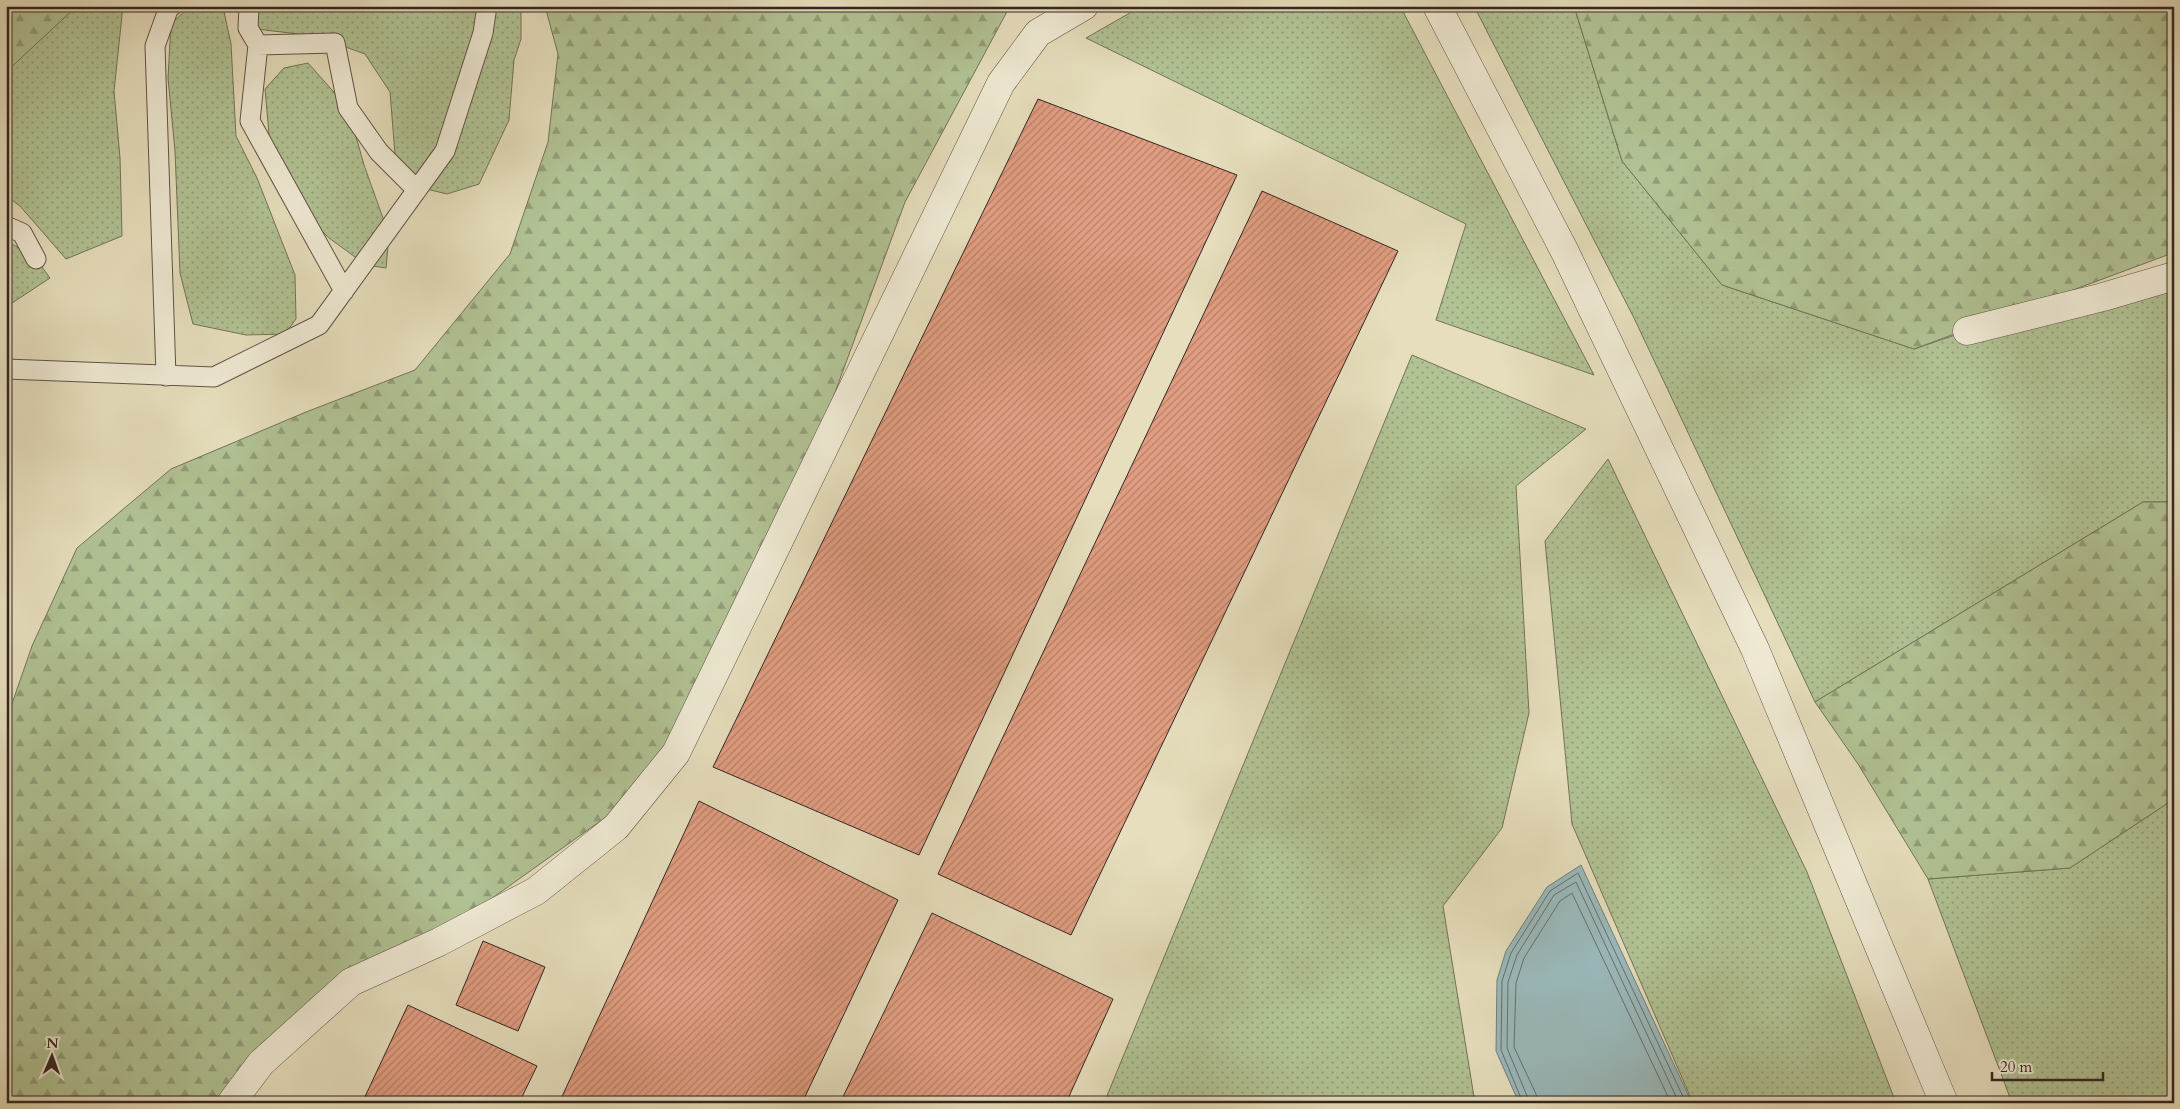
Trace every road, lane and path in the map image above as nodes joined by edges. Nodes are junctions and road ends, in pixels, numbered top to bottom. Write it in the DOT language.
graph roads {
  1 [pos="172,6"];
  2 [pos="249,6"];
  3 [pos="487,6"];
  4 [pos="1084,6"];
  5 [pos="1436,6"];
  6 [pos="258,45"];
  7 [pos="417,190"];
  8 [pos="6,226"];
  9 [pos="36,260"];
  10 [pos="2174,276"];
  11 [pos="344,291"];
  12 [pos="1967,331"];
  13 [pos="6,368"];
  14 [pos="166,376"];
  15 [pos="231,1103"];
  16 [pos="1944,1103"];
  1 -- 14 [label="lane"];
  2 -- 6 [label="lane"];
  3 -- 7 [label="lane"];
  4 -- 15 [label="street"];
  5 -- 16 [label="street"];
  6 -- 7 [label="lane"];
  6 -- 11 [label="lane"];
  7 -- 11 [label="lane"];
  8 -- 9 [label="lane"];
  10 -- 12 [label="street"];
  11 -- 14 [label="lane"];
  13 -- 14 [label="lane"];
}
